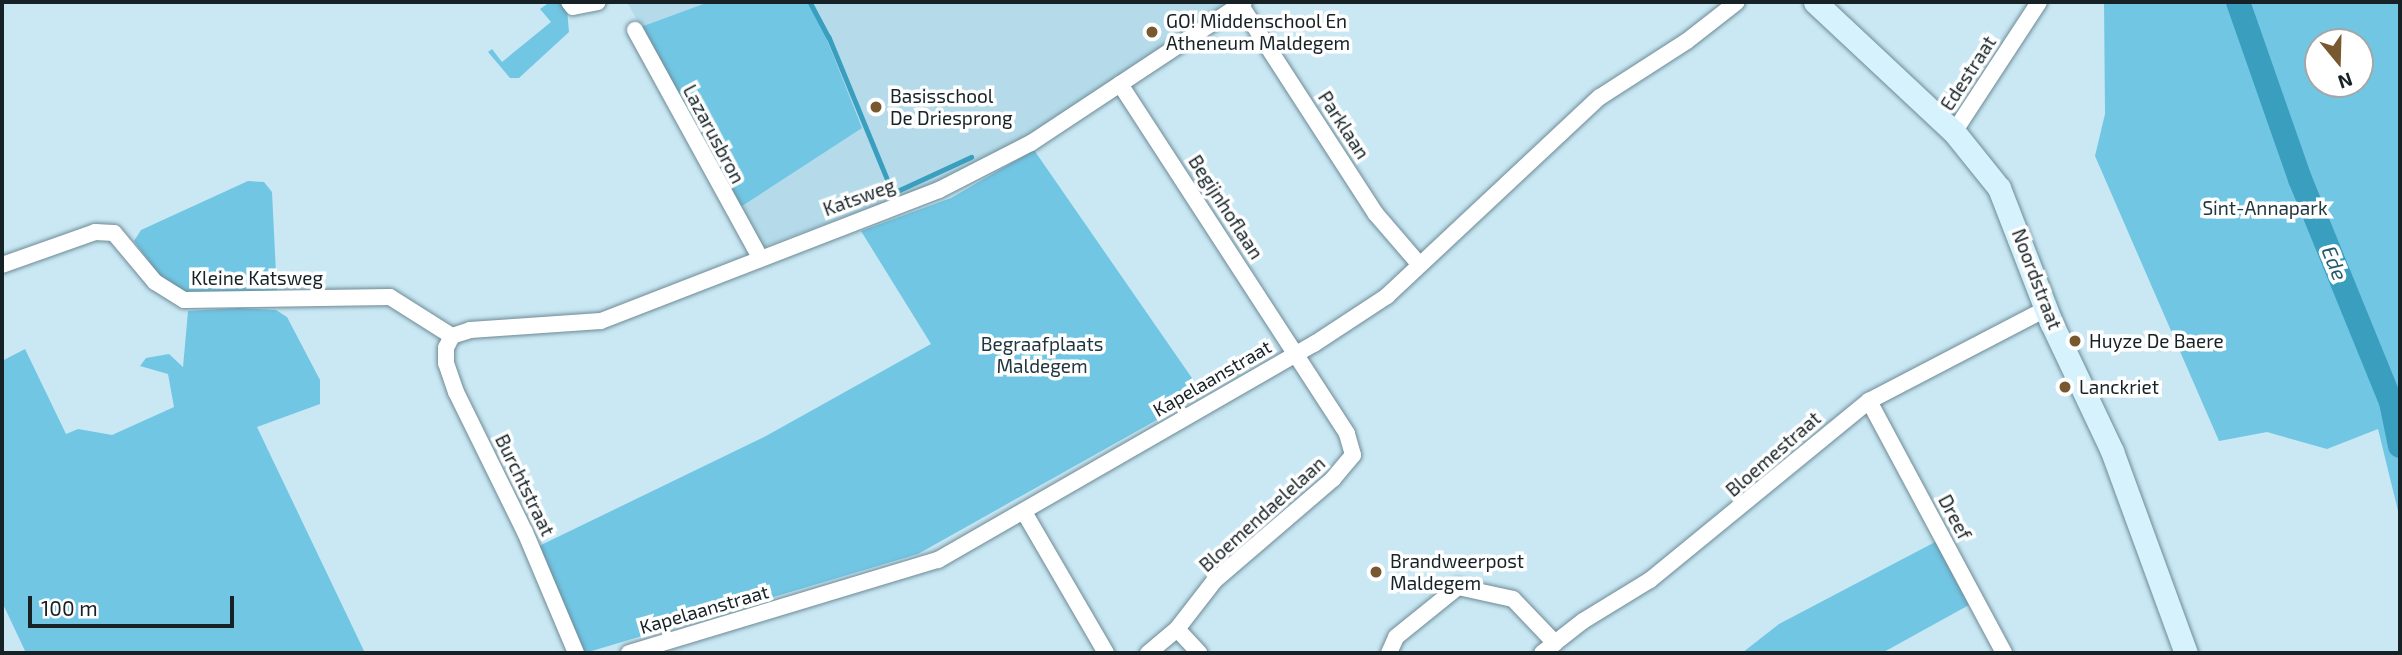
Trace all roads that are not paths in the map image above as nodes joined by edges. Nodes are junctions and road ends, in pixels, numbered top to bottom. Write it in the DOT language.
graph roads {
  1 [pos="569,2"];
  2 [pos="598,2"];
  3 [pos="1737,2"];
  4 [pos="1815,2"];
  5 [pos="2039,2"];
  6 [pos="1242,3"];
  7 [pos="635,30"];
  8 [pos="1120,84"];
  9 [pos="1954,132"];
  10 [pos="759,256"];
  11 [pos="1419,264"];
  12 [pos="2,265"];
  13 [pos="2046,309"];
  14 [pos="452,336"];
  15 [pos="1296,354"];
  16 [pos="1869,401"];
  17 [pos="1024,512"];
  18 [pos="1177,629"];
  19 [pos="1555,643"];
  20 [pos="576,653"];
  21 [pos="629,653"];
  22 [pos="1106,653"];
  23 [pos="1148,653"];
  24 [pos="1199,653"];
  25 [pos="1389,653"];
  26 [pos="1542,653"];
  27 [pos="2004,653"];
  28 [pos="2186,653"];
  1 -- 2 [label="street"];
  3 -- 11 [label="street, Kapelaanstraat"];
  4 -- 9 [label="street, Noordstraat"];
  5 -- 9 [label="street, Edestraat"];
  6 -- 8 [label="street, Katsweg"];
  6 -- 11 [label="street, Parklaan"];
  7 -- 10 [label="street, Lazarusbron"];
  8 -- 10 [label="street, Katsweg"];
  8 -- 15 [label="street, Begijnhoflaan"];
  9 -- 13 [label="street, Noordstraat"];
  10 -- 14 [label="street, Katsweg"];
  11 -- 15 [label="street, Kapelaanstraat"];
  12 -- 14 [label="street, Kleine Katsweg"];
  13 -- 16 [label="street, Bloemestraat"];
  13 -- 28 [label="street, Noordstraat"];
  14 -- 20 [label="street, Burchtstraat"];
  15 -- 17 [label="street, Kapelaanstraat"];
  15 -- 18 [label="street, Bloemendaelelaan"];
  16 -- 19 [label="street, Bloemestraat"];
  16 -- 27 [label="street, Dreef"];
  17 -- 21 [label="street, Kapelaanstraat"];
  17 -- 22 [label="street"];
  18 -- 23 [label="street, Bloemendaelelaan"];
  18 -- 24 [label="street"];
  19 -- 25 [label="street"];
  19 -- 26 [label="street, Bloemestraat"];
}
